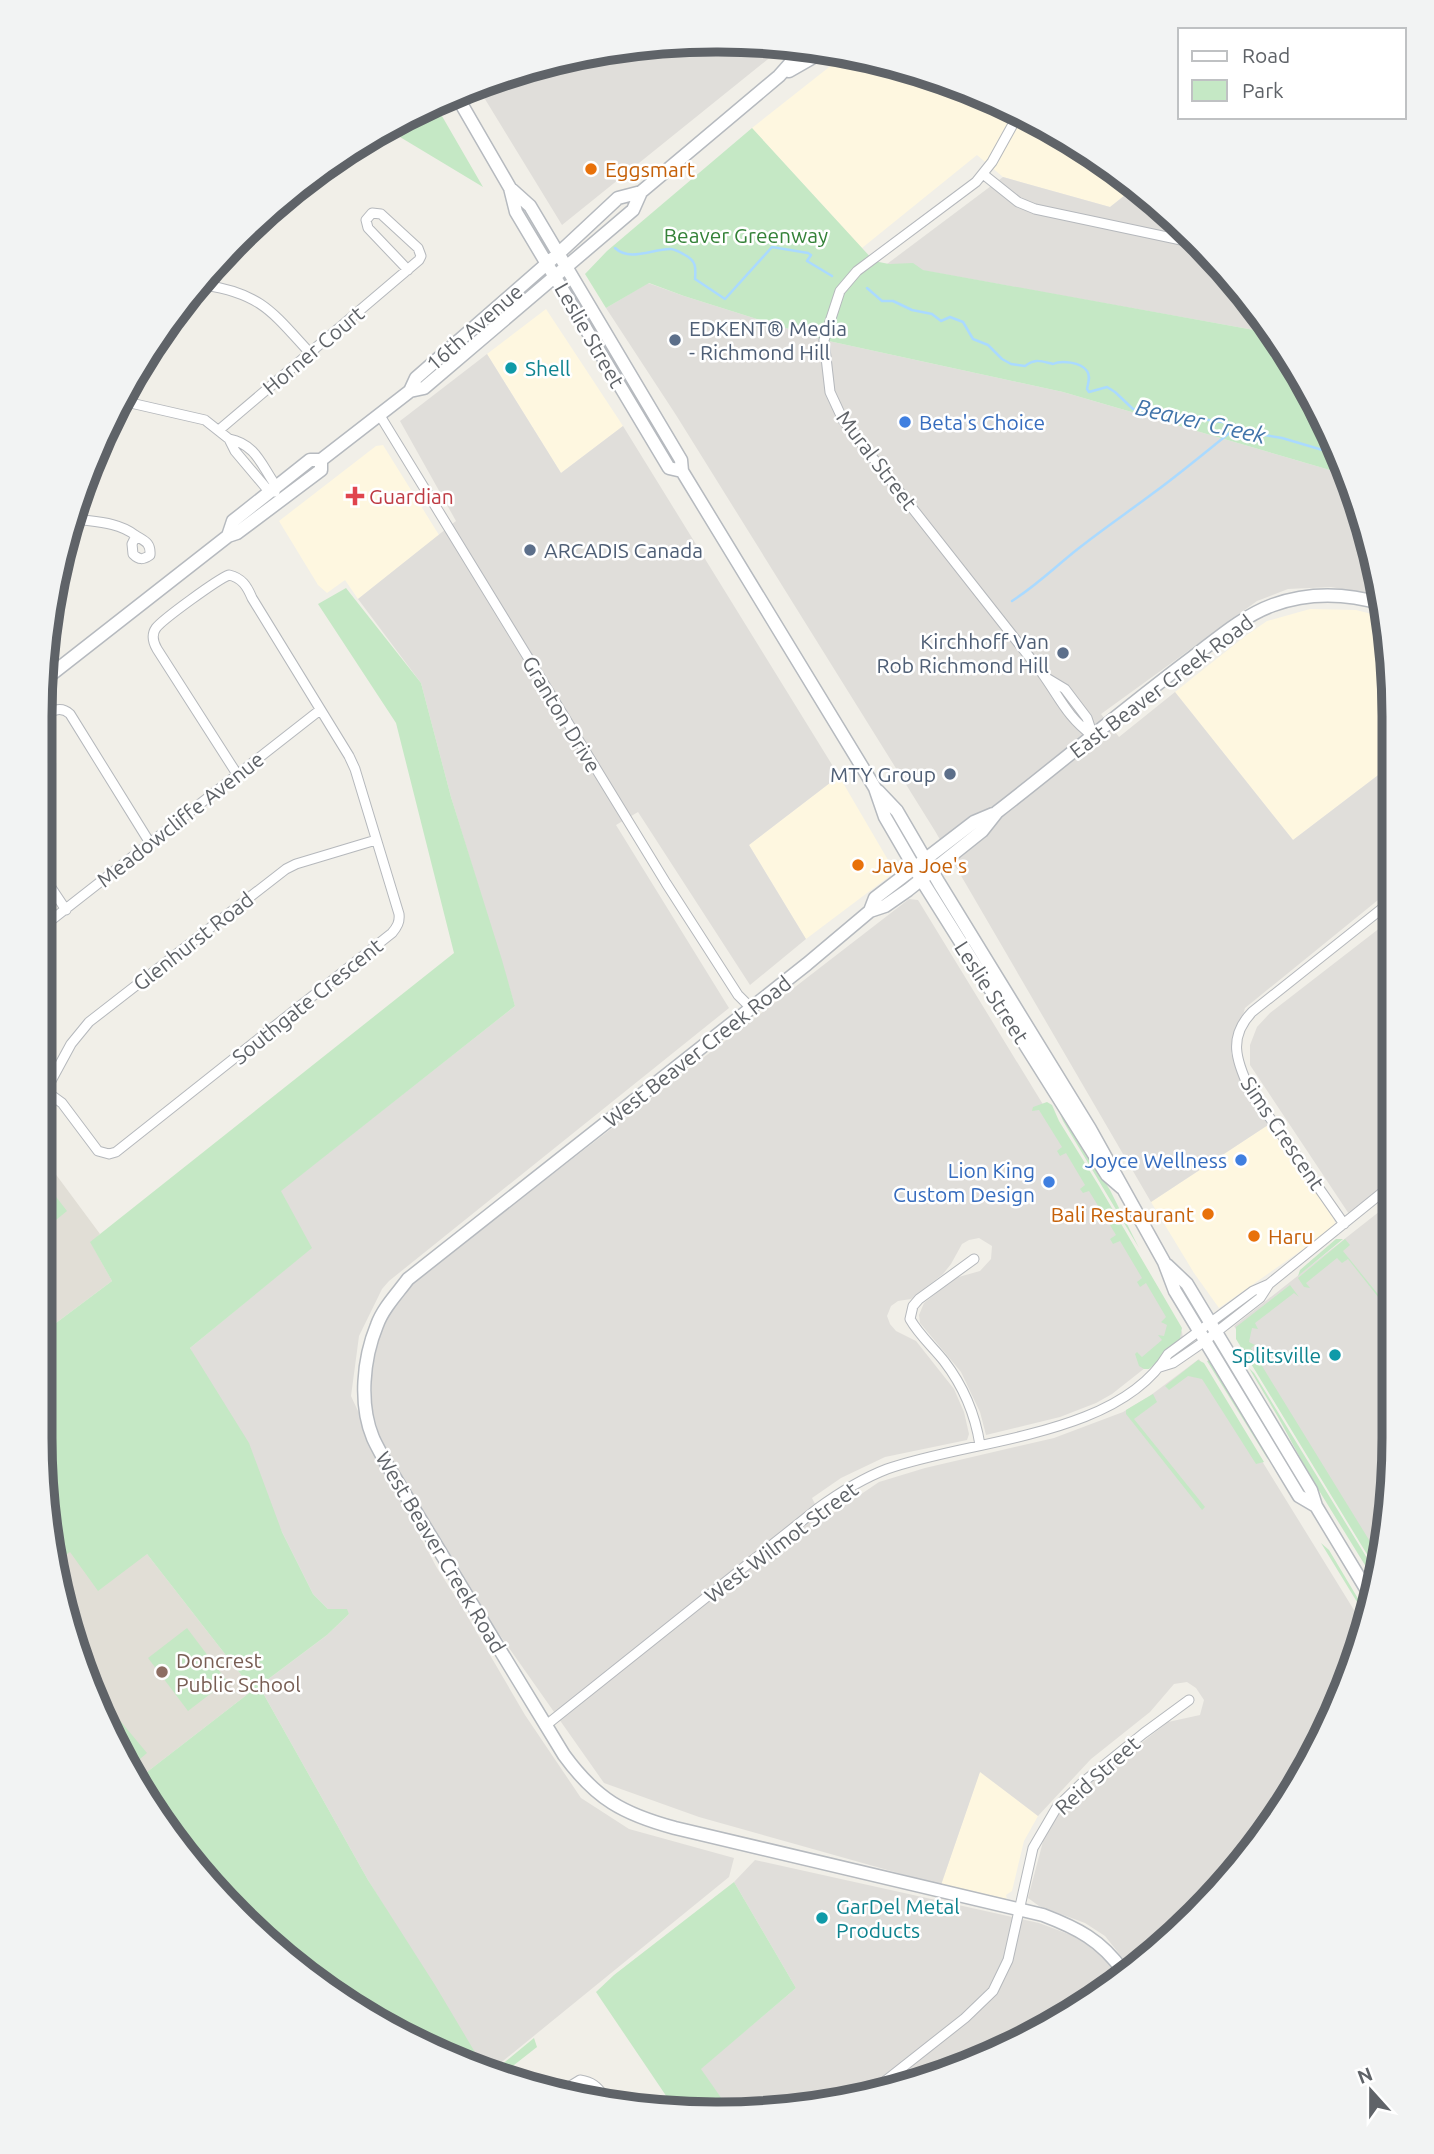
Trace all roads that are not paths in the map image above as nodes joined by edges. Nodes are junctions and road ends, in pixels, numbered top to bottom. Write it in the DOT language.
graph roads {
  1 [pos="796,57"];
  2 [pos="810,59"];
  3 [pos="779,76"];
  4 [pos="461,104"];
  5 [pos="1013,122"];
  6 [pos="984,174"];
  7 [pos="510,188"];
  8 [pos="641,192"];
  9 [pos="1179,240"];
  10 [pos="558,254"];
  11 [pos="548,263"];
  12 [pos="567,268"];
  13 [pos="408,270"];
  14 [pos="556,278"];
  15 [pos="211,286"];
  16 [pos="310,353"];
  17 [pos="410,391"];
  18 [pos="132,403"];
  19 [pos="379,414"];
  20 [pos="219,430"];
  21 [pos="321,460"];
  22 [pos="682,471"];
  23 [pos="273,489"];
  24 [pos="281,501"];
  25 [pos="83,520"];
  26 [pos="136,536"];
  27 [pos="228,536"];
  28 [pos="1371,601"];
  29 [pos="54,672"];
  30 [pos="320,710"];
  31 [pos="52,711"];
  32 [pos="1093,736"];
  33 [pos="237,774"];
  34 [pos="875,788"];
  35 [pos="376,840"];
  36 [pos="150,843"];
  37 [pos="929,865"];
  38 [pos="918,874"];
  39 [pos="52,889"];
  40 [pos="1382,909"];
  41 [pos="66,910"];
  42 [pos="52,920"];
  43 [pos="751,1008"];
  44 [pos="52,1074"];
  45 [pos="52,1096"];
  46 [pos="1122,1188"];
  47 [pos="1382,1193"];
  48 [pos="1344,1224"];
  49 [pos="974,1259"];
  50 [pos="1164,1262"];
  51 [pos="1213,1328"];
  52 [pos="1203,1337"];
  53 [pos="980,1445"];
  54 [pos="1316,1506"];
  55 [pos="1364,1586"];
  56 [pos="1189,1700"];
  57 [pos="545,1726"];
  58 [pos="1020,1910"];
  59 [pos="1120,1966"];
  60 [pos="887,2079"];
  61 [pos="571,2085"];
  62 [pos="600,2091"];
  1 -- 3 [label="main road, 16th Avenue"];
  2 -- 3 [label="main road, 16th Avenue"];
  3 -- 8 [label="main road, 16th Avenue"];
  4 -- 7 [label="main road, Leslie Street"];
  5 -- 6 [label="street, Mural Street"];
  6 -- 9 [label="street"];
  6 -- 32 [label="street, Mural Street"];
  7 -- 10 [label="main road, Leslie Street"];
  7 -- 11 [label="main road, Leslie Street"];
  8 -- 10 [label="main road, 16th Avenue"];
  8 -- 12 [label="main road, 16th Avenue"];
  10 -- 11 [label="main road, 16th Avenue"];
  10 -- 12 [label="main road, Leslie Street"];
  11 -- 14 [label="main road, Leslie Street"];
  11 -- 17 [label="main road, 16th Avenue"];
  12 -- 14 [label="main road, 16th Avenue"];
  12 -- 22 [label="main road, Leslie Street"];
  13 -- 13 [label="street"];
  13 -- 16 [label="street, Horner Court"];
  14 -- 17 [label="main road, 16th Avenue"];
  14 -- 22 [label="main road, Leslie Street"];
  15 -- 16 [label="street"];
  16 -- 20 [label="street, Horner Court"];
  17 -- 19 [label="main road, 16th Avenue"];
  18 -- 20 [label="street"];
  19 -- 21 [label="main road, 16th Avenue"];
  19 -- 43 [label="street, Granton Drive"];
  20 -- 23 [label="street"];
  21 -- 23 [label="main road, 16th Avenue"];
  21 -- 24 [label="main road, 16th Avenue"];
  22 -- 34 [label="main road, Leslie Street"];
  23 -- 24 [label="street"];
  23 -- 27 [label="main road, 16th Avenue"];
  24 -- 27 [label="main road, 16th Avenue"];
  25 -- 26 [label="street"];
  27 -- 29 [label="main road, 16th Avenue"];
  28 -- 32 [label="main road, East Beaver Creek Road"];
  30 -- 33 [label="street, Meadowcliffe Avenue"];
  30 -- 33 [label="street, Southgate Crescent"];
  30 -- 35 [label="street, Southgate Crescent"];
  31 -- 36 [label="street"];
  32 -- 37 [label="main road, East Beaver Creek Road"];
  33 -- 36 [label="street, Meadowcliffe Avenue"];
  34 -- 37 [label="main road, Leslie Street"];
  34 -- 38 [label="main road, Leslie Street"];
  35 -- 44 [label="street, Glenhurst Road"];
  35 -- 45 [label="street, Southgate Crescent"];
  36 -- 41 [label="street, Meadowcliffe Avenue"];
  37 -- 38 [label="main road, East Beaver Creek Road"];
  37 -- 46 [label="main road, Leslie Street"];
  38 -- 43 [label="main road, West Beaver Creek Road"];
  38 -- 46 [label="main road, Leslie Street"];
  39 -- 41 [label="street"];
  40 -- 48 [label="street, Sims Crescent"];
  41 -- 42 [label="street, Meadowcliffe Avenue"];
  43 -- 57 [label="main road, West Beaver Creek Road"];
  46 -- 50 [label="main road, Leslie Street"];
  47 -- 48 [label="street, West Wilmot Street"];
  48 -- 51 [label="street, West Wilmot Street"];
  49 -- 53 [label="street"];
  50 -- 51 [label="main road, Leslie Street"];
  50 -- 52 [label="main road, Leslie Street"];
  51 -- 52 [label="street, West Wilmot Street"];
  51 -- 54 [label="main road, Leslie Street"];
  52 -- 53 [label="street, West Wilmot Street"];
  52 -- 54 [label="main road, Leslie Street"];
  53 -- 57 [label="street, West Wilmot Street"];
  54 -- 55 [label="main road, Leslie Street"];
  56 -- 58 [label="street, Reid Street"];
  57 -- 58 [label="main road, West Beaver Creek Road"];
  58 -- 59 [label="main road, West Beaver Creek Road"];
  58 -- 60 [label="street, Reid Street"];
  61 -- 62 [label="street"];
}
